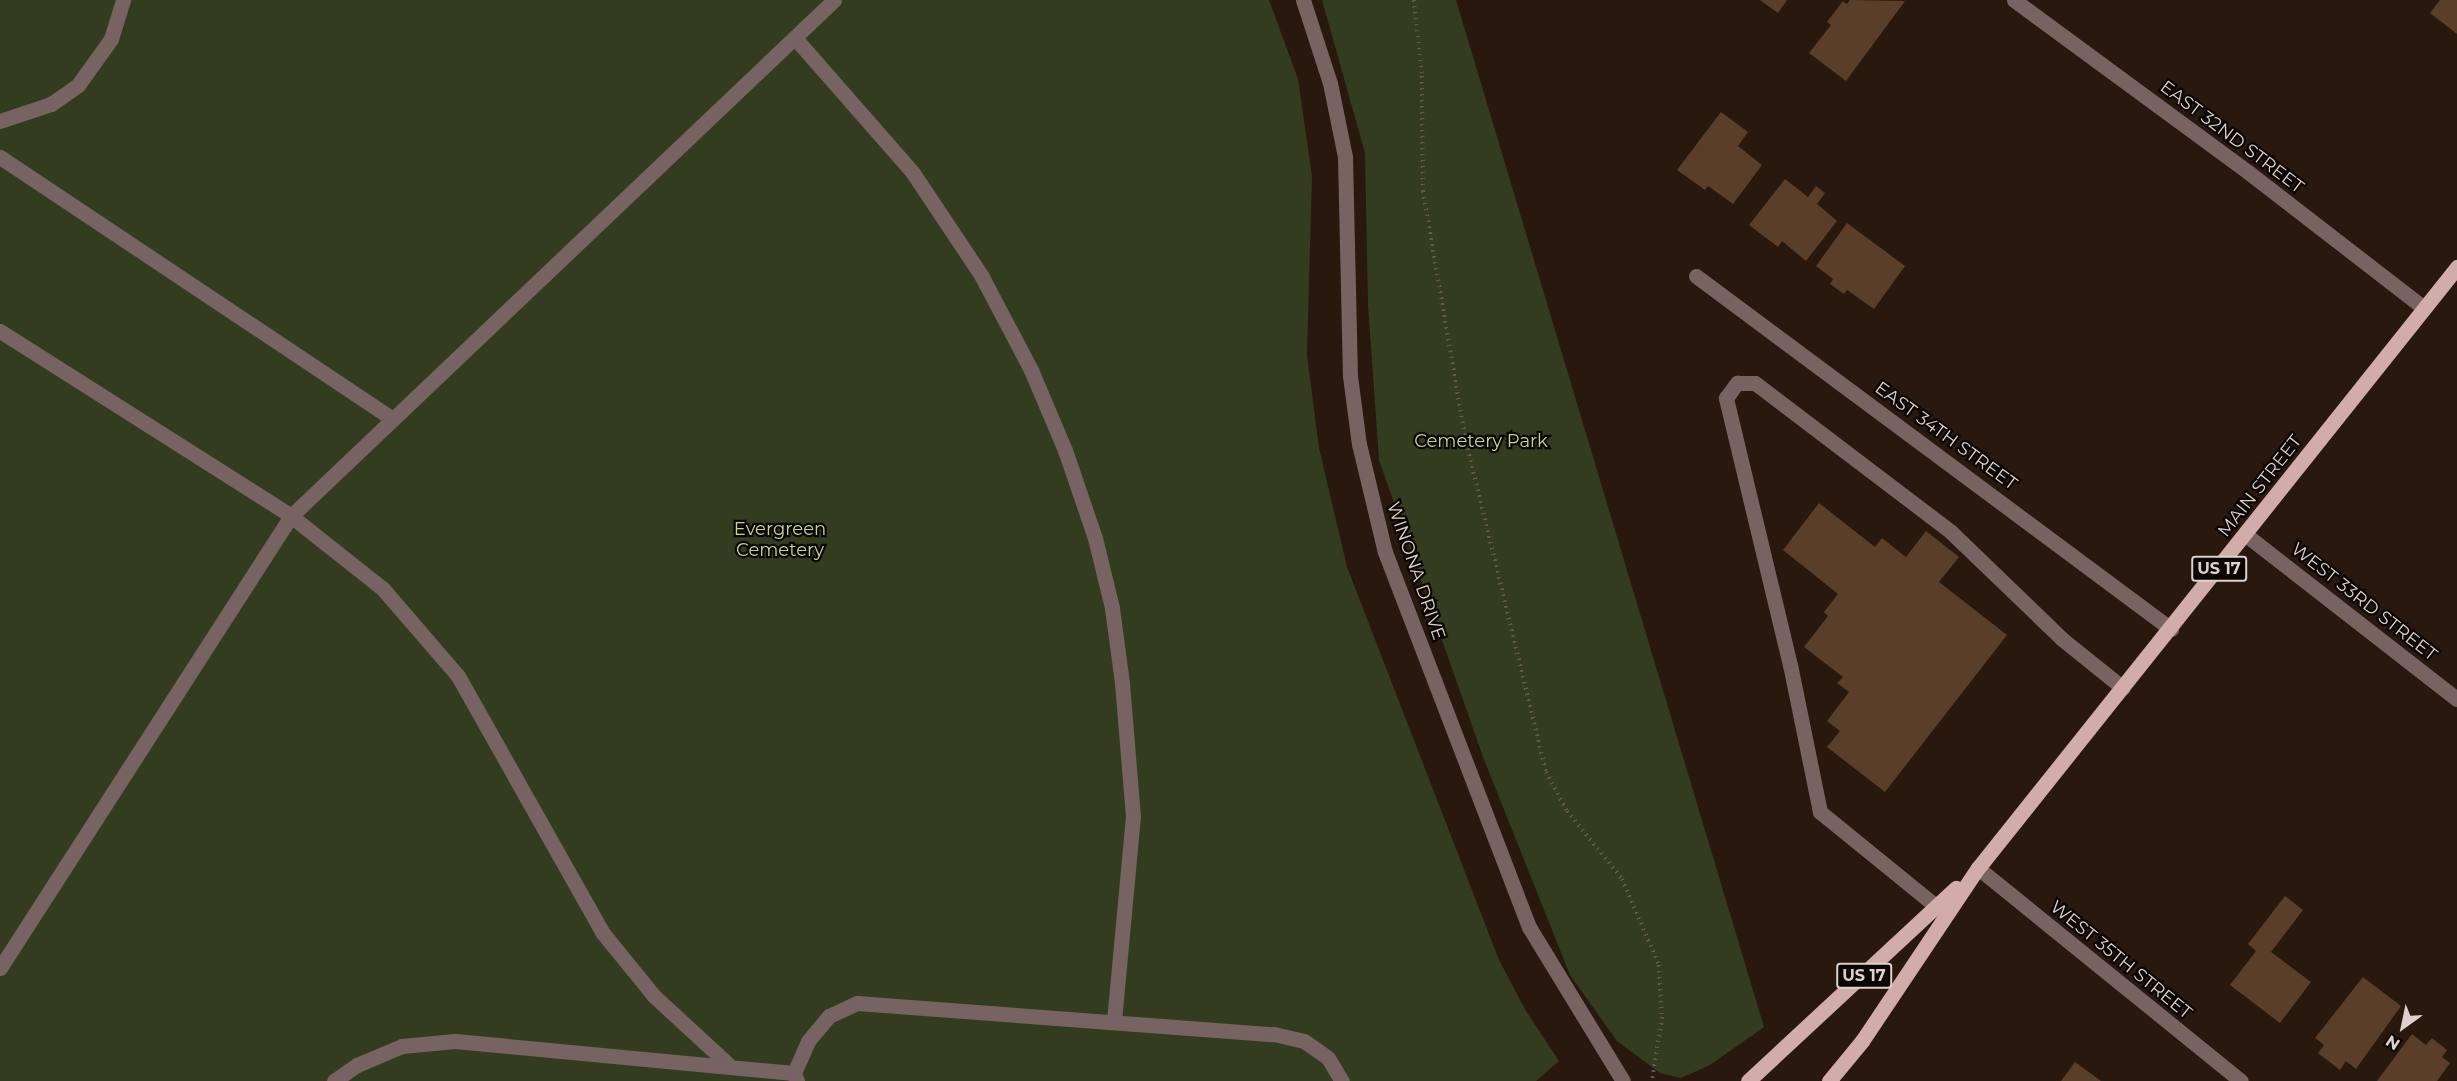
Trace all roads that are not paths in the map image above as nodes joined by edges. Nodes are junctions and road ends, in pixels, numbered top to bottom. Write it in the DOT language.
graph roads {
  1 [pos="123,0"];
  2 [pos="834,0"];
  3 [pos="1304,0"];
  4 [pos="2014,0"];
  5 [pos="795,38"];
  6 [pos="0,121"];
  7 [pos="0,157"];
  8 [pos="2457,267"];
  9 [pos="1696,276"];
  10 [pos="2424,308"];
  11 [pos="0,331"];
  12 [pos="393,419"];
  13 [pos="291,516"];
  14 [pos="2246,535"];
  15 [pos="2171,629"];
  16 [pos="2123,688"];
  17 [pos="2457,699"];
  18 [pos="1978,868"];
  19 [pos="1937,907"];
  20 [pos="0,968"];
  21 [pos="1114,1019"];
  22 [pos="728,1064"];
  23 [pos="796,1077"];
  24 [pos="334,1081"];
  25 [pos="1342,1081"];
  26 [pos="1623,1081"];
  27 [pos="1748,1081"];
  28 [pos="1829,1081"];
  29 [pos="2241,1081"];
  1 -- 6 [label="street"];
  2 -- 5 [label="street"];
  3 -- 26 [label="street, WINONA DRIVE"];
  4 -- 10 [label="street, EAST 32ND STREET"];
  5 -- 12 [label="street"];
  5 -- 21 [label="street"];
  7 -- 12 [label="street"];
  8 -- 10 [label="main road, MAIN STREET / US 17"];
  9 -- 15 [label="street, EAST 34TH STREET"];
  10 -- 14 [label="main road, MAIN STREET / US 17"];
  11 -- 13 [label="street"];
  12 -- 13 [label="street"];
  13 -- 20 [label="street"];
  13 -- 22 [label="street"];
  14 -- 15 [label="main road, MAIN STREET / US 17"];
  14 -- 17 [label="street, WEST 33RD STREET"];
  15 -- 16 [label="main road, MAIN STREET / US 17"];
  16 -- 18 [label="main road, MAIN STREET / US 17"];
  16 -- 19 [label="street"];
  18 -- 19 [label="main road, MAIN STREET / US 17"];
  18 -- 28 [label="main road, MAIN STREET / US 17"];
  18 -- 29 [label="street, WEST 35TH STREET"];
  19 -- 27 [label="main road, MAIN STREET / US 17"];
  21 -- 23 [label="street"];
  21 -- 25 [label="street"];
  22 -- 23 [label="street"];
  22 -- 24 [label="street"];
}
